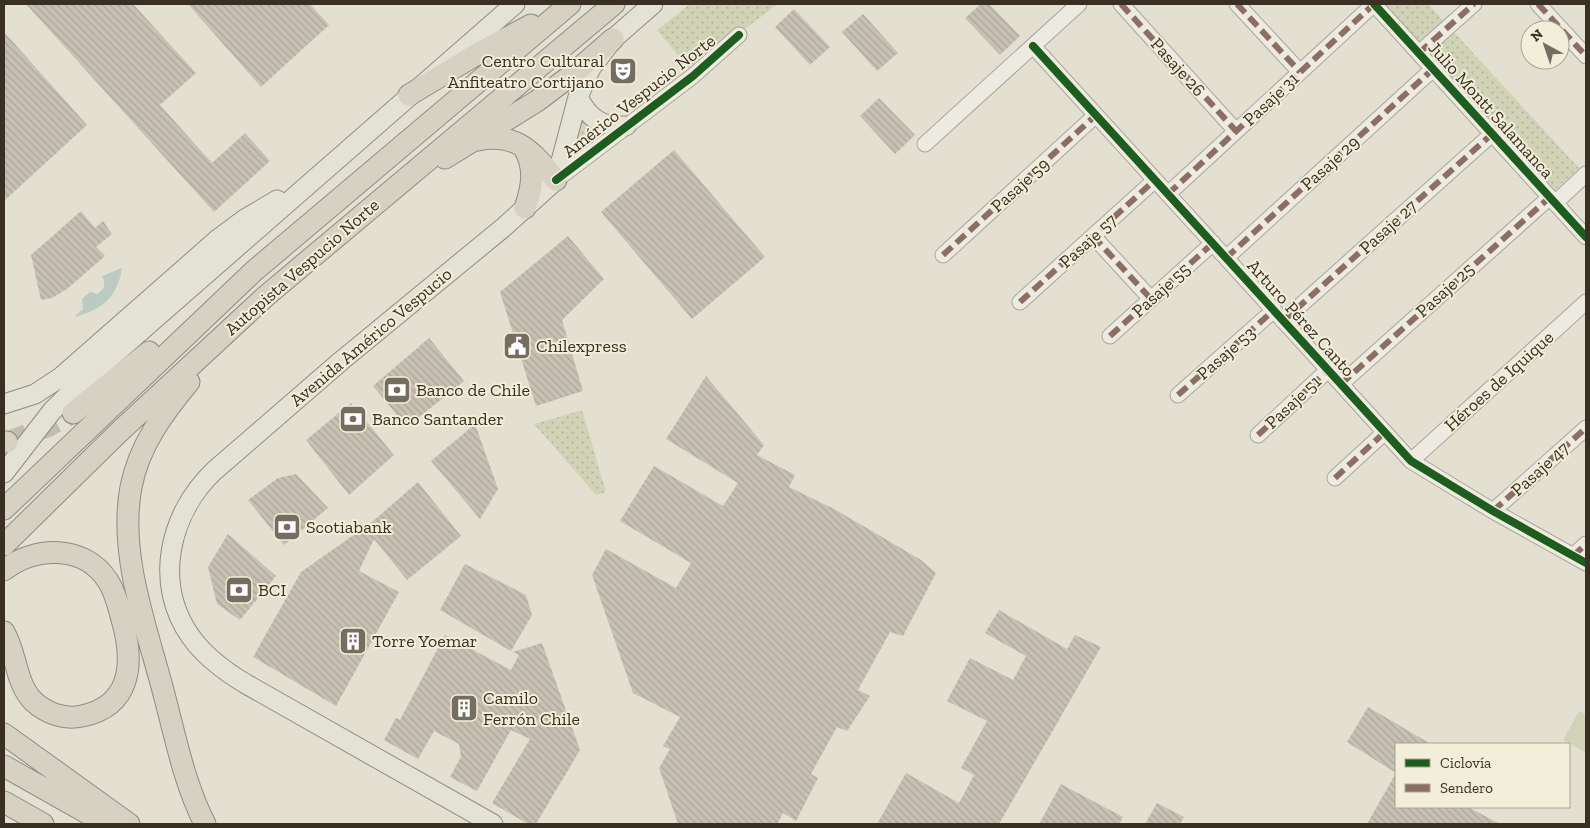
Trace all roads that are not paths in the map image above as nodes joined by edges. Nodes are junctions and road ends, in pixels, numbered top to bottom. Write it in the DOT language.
graph roads {
  1 [pos="515,4"];
  2 [pos="570,4"];
  3 [pos="614,4"];
  4 [pos="653,4"];
  5 [pos="1079,4"];
  6 [pos="1121,4"];
  7 [pos="1237,4"];
  8 [pos="1374,4"];
  9 [pos="1474,4"];
  10 [pos="1538,4"];
  11 [pos="739,35"];
  12 [pos="613,39"];
  13 [pos="1033,46"];
  14 [pos="1420,53"];
  15 [pos="1586,56"];
  16 [pos="1433,69"];
  17 [pos="1300,72"];
  18 [pos="410,95"];
  19 [pos="578,97"];
  20 [pos="1096,115"];
  21 [pos="626,126"];
  22 [pos="1236,131"];
  23 [pos="1492,134"];
  24 [pos="473,142"];
  25 [pos="925,144"];
  26 [pos="523,146"];
  27 [pos="1586,174"];
  28 [pos="314,178"];
  29 [pos="556,180"];
  30 [pos="1155,180"];
  31 [pos="1168,194"];
  32 [pos="1552,200"];
  33 [pos="378,202"];
  34 [pos="525,208"];
  35 [pos="1093,236"];
  36 [pos="1586,237"];
  37 [pos="1213,243"];
  38 [pos="943,256"];
  39 [pos="1226,258"];
  40 [pos="254,271"];
  41 [pos="266,296"];
  42 [pos="1151,299"];
  43 [pos="1020,302"];
  44 [pos="1586,302"];
  45 [pos="1278,316"];
  46 [pos="1110,336"];
  47 [pos="1328,370"];
  48 [pos="1341,384"];
  49 [pos="1178,395"];
  50 [pos="11,402"];
  51 [pos="73,413"];
  52 [pos="1586,428"];
  53 [pos="1385,432"];
  54 [pos="1258,435"];
  55 [pos="1411,461"];
  56 [pos="4,473"];
  57 [pos="1335,478"];
  58 [pos="4,509"];
  59 [pos="1493,511"];
  60 [pos="1586,544"];
  61 [pos="4,545"];
  62 [pos="1580,560"];
  63 [pos="4,570"];
  64 [pos="4,632"];
  65 [pos="4,734"];
  66 [pos="4,766"];
  67 [pos="4,802"];
  68 [pos="43,824"];
  69 [pos="108,824"];
  70 [pos="129,824"];
  71 [pos="205,824"];
  72 [pos="494,824"];
  1 -- 18 [label="main road"];
  2 -- 18 [label="highway"];
  2 -- 40 [label="highway, Autopista Vespucio Norte"];
  3 -- 33 [label="highway, Autopista Vespucio Norte"];
  4 -- 12 [label="main road"];
  5 -- 13 [label="street"];
  6 -- 22 [label="street, Pasaje 26"];
  7 -- 17 [label="street"];
  8 -- 14 [label="street, Julio Montt Salamanca"];
  8 -- 17 [label="street, Pasaje 31"];
  9 -- 14 [label="street"];
  10 -- 15 [label="street"];
  11 -- 21 [label="street, Américo Vespucio Norte"];
  12 -- 19 [label="main road"];
  12 -- 24 [label="highway"];
  13 -- 20 [label="street, Arturo Pérez Canto"];
  13 -- 25 [label="street"];
  14 -- 16 [label="street, Julio Montt Salamanca"];
  16 -- 23 [label="street, Julio Montt Salamanca"];
  16 -- 39 [label="street, Pasaje 29"];
  17 -- 22 [label="street, Pasaje 31"];
  18 -- 28 [label="main road"];
  19 -- 21 [label="main road"];
  19 -- 29 [label="main road"];
  20 -- 30 [label="street, Arturo Pérez Canto"];
  20 -- 38 [label="street, Pasaje 59"];
  21 -- 29 [label="street, Américo Vespucio Norte"];
  22 -- 31 [label="street, Pasaje 31"];
  23 -- 32 [label="street, Julio Montt Salamanca"];
  23 -- 45 [label="street, Pasaje 27"];
  24 -- 26 [label="highway"];
  24 -- 33 [label="highway"];
  26 -- 29 [label="highway"];
  26 -- 34 [label="highway"];
  27 -- 32 [label="street"];
  28 -- 50 [label="main road"];
  28 -- 56 [label="main road"];
  29 -- 34 [label="main road, Avenida Américo Vespucio"];
  30 -- 31 [label="street, Arturo Pérez Canto"];
  30 -- 35 [label="street, Pasaje 57"];
  31 -- 37 [label="street, Arturo Pérez Canto"];
  32 -- 36 [label="street, Julio Montt Salamanca"];
  32 -- 48 [label="street, Pasaje 25"];
  33 -- 41 [label="highway, Autopista Vespucio Norte"];
  34 -- 72 [label="main road, Avenida Américo Vespucio"];
  35 -- 42 [label="street"];
  35 -- 43 [label="street, Pasaje 57"];
  37 -- 39 [label="street, Arturo Pérez Canto"];
  37 -- 42 [label="street, Pasaje 55"];
  39 -- 45 [label="street, Arturo Pérez Canto"];
  40 -- 51 [label="highway"];
  40 -- 58 [label="highway, Autopista Vespucio Norte"];
  41 -- 61 [label="highway, Autopista Vespucio Norte"];
  41 -- 71 [label="highway"];
  42 -- 46 [label="street, Pasaje 55"];
  44 -- 55 [label="street, Héroes de Iquique"];
  45 -- 47 [label="street, Arturo Pérez Canto"];
  45 -- 49 [label="street, Pasaje 53"];
  47 -- 48 [label="street, Arturo Pérez Canto"];
  47 -- 54 [label="street, Pasaje 51"];
  48 -- 53 [label="street, Arturo Pérez Canto"];
  52 -- 59 [label="street, Pasaje 47"];
  53 -- 55 [label="street, Arturo Pérez Canto"];
  53 -- 57 [label="street"];
  55 -- 59 [label="street, Arturo Pérez Canto"];
  59 -- 62 [label="street, Arturo Pérez Canto"];
  60 -- 62 [label="street"];
  63 -- 64 [label="highway"];
  65 -- 70 [label="highway"];
  66 -- 69 [label="highway"];
  67 -- 68 [label="highway"];
}
